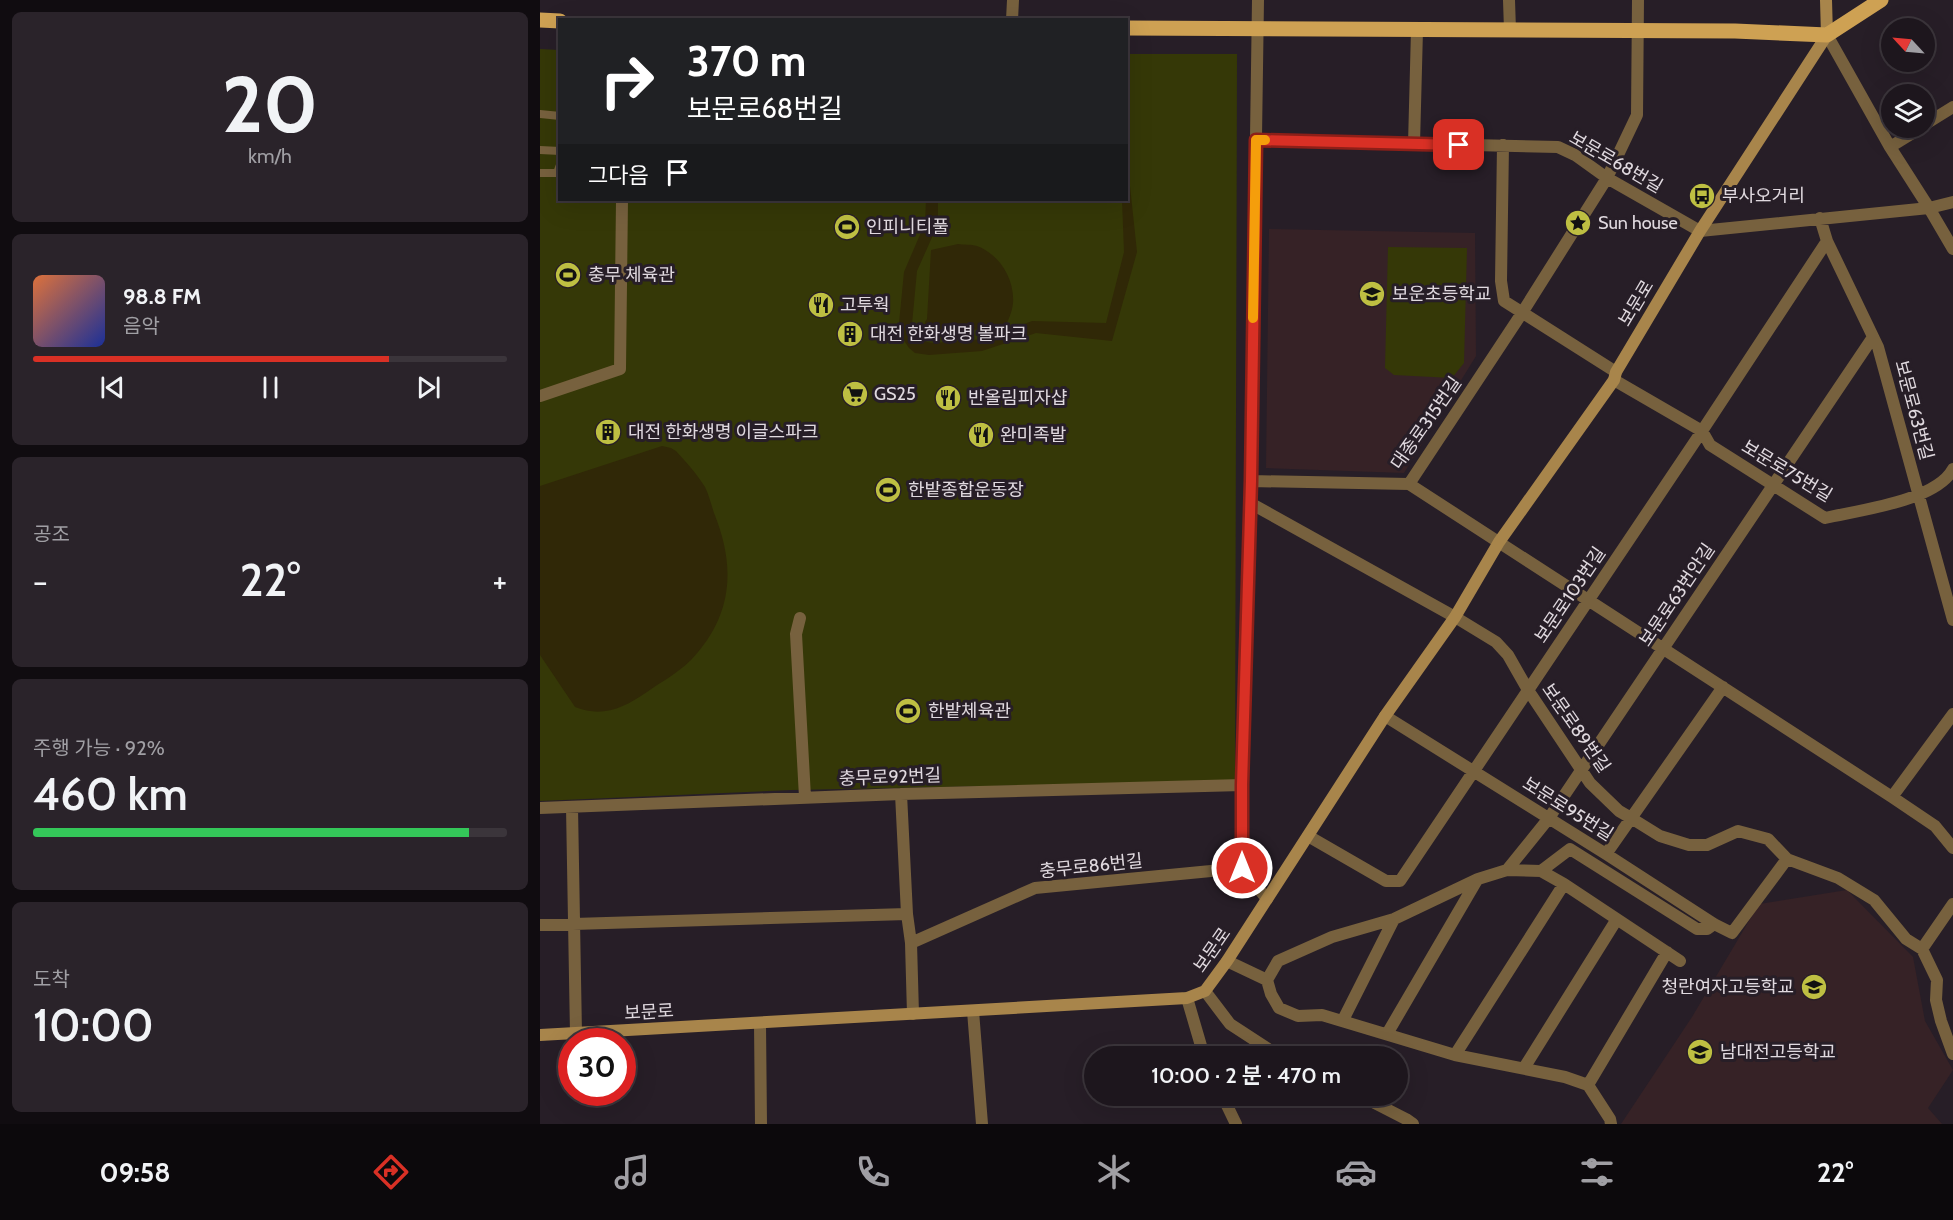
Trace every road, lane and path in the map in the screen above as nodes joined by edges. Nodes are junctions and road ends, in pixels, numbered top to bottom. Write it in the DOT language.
graph roads {
  1 [pos="1013,0"];
  2 [pos="1258,0"];
  3 [pos="1509,0"];
  4 [pos="1638,0"];
  5 [pos="1826,0"];
  6 [pos="1881,0"];
  7 [pos="1012,18"];
  8 [pos="540,20"];
  9 [pos="558,21"];
  10 [pos="1128,28"];
  11 [pos="1258,28"];
  12 [pos="1417,30"];
  13 [pos="1510,30"];
  14 [pos="1638,31"];
  15 [pos="1827,35"];
  16 [pos="1953,107"];
  17 [pos="540,114"];
  18 [pos="558,116"];
  19 [pos="1935,118"];
  20 [pos="1904,138"];
  21 [pos="1256,140"];
  22 [pos="1414,144"];
  23 [pos="1503,145"];
  24 [pos="1890,147"];
  25 [pos="540,150"];
  26 [pos="558,151"];
  27 [pos="558,170"];
  28 [pos="540,173"];
  29 [pos="1607,178"];
  30 [pos="621,201"];
  31 [pos="1953,202"];
  32 [pos="1929,208"];
  33 [pos="1820,218"];
  34 [pos="1700,231"];
  35 [pos="1827,242"];
  36 [pos="1953,249"];
  37 [pos="1522,313"];
  38 [pos="1872,337"];
  39 [pos="1615,376"];
  40 [pos="540,396"];
  41 [pos="1702,431"];
  42 [pos="1953,469"];
  43 [pos="1251,481"];
  44 [pos="1409,484"];
  45 [pos="1772,485"];
  46 [pos="1919,496"];
  47 [pos="1250,503"];
  48 [pos="1499,542"];
  49 [pos="1587,600"];
  50 [pos="1455,617"];
  51 [pos="800,618"];
  52 [pos="1953,620"];
  53 [pos="1663,648"];
  54 [pos="1723,687"];
  55 [pos="1528,690"];
  56 [pos="1953,714"];
  57 [pos="1385,716"];
  58 [pos="1582,770"];
  59 [pos="1474,771"];
  60 [pos="1242,785"];
  61 [pos="901,794"];
  62 [pos="805,797"];
  63 [pos="1892,797"];
  64 [pos="572,807"];
  65 [pos="540,808"];
  66 [pos="1549,818"];
  67 [pos="1631,818"];
  68 [pos="1308,836"];
  69 [pos="1953,848"];
  70 [pos="1606,854"];
  71 [pos="1787,859"];
  72 [pos="1242,868"];
  73 [pos="1507,870"];
  74 [pos="1541,871"];
  75 [pos="1478,879"];
  76 [pos="1564,884"];
  77 [pos="1267,899"];
  78 [pos="1953,904"];
  79 [pos="907,914"];
  80 [pos="1394,919"];
  81 [pos="1617,919"];
  82 [pos="574,924"];
  83 [pos="1714,924"];
  84 [pos="540,925"];
  85 [pos="911,943"];
  86 [pos="1922,949"];
  87 [pos="1667,952"];
  88 [pos="1680,960"];
  89 [pos="1227,961"];
  90 [pos="1267,980"];
  91 [pos="1205,991"];
  92 [pos="1187,998"];
  93 [pos="974,1011"];
  94 [pos="913,1014"];
  95 [pos="1343,1020"];
  96 [pos="760,1023"];
  97 [pos="576,1028"];
  98 [pos="636,1030"];
  99 [pos="558,1034"];
  100 [pos="1387,1034"];
  101 [pos="540,1035"];
  102 [pos="1201,1046"];
  103 [pos="1264,1046"];
  104 [pos="1455,1054"];
  105 [pos="1953,1054"];
  106 [pos="1524,1068"];
  107 [pos="1588,1085"];
  108 [pos="1227,1106"];
  109 [pos="1381,1106"];
  110 [pos="762,1124"];
  111 [pos="982,1124"];
  112 [pos="1236,1124"];
  113 [pos="1413,1124"];
  114 [pos="1611,1124"];
  1 -- 7 [label="street"];
  2 -- 11 [label="street"];
  3 -- 13 [label="street"];
  4 -- 14 [label="street, 대종로315번길"];
  5 -- 15 [label="main road"];
  6 -- 15 [label="main road"];
  8 -- 9 [label="main road"];
  10 -- 11 [label="main road"];
  11 -- 12 [label="main road"];
  11 -- 21 [label="street"];
  12 -- 13 [label="main road"];
  12 -- 22 [label="street"];
  13 -- 14 [label="main road"];
  14 -- 15 [label="main road"];
  14 -- 29 [label="street, 대종로315번길"];
  15 -- 24 [label="street"];
  15 -- 34 [label="main road, 보문로"];
  16 -- 19 [label="street"];
  17 -- 18 [label="lane"];
  20 -- 24 [label="street"];
  21 -- 22 [label="street, 보문로68번길"];
  21 -- 43 [label="street"];
  22 -- 23 [label="street, 보문로68번길"];
  23 -- 29 [label="street, 보문로68번길"];
  23 -- 37 [label="street"];
  24 -- 32 [label="street"];
  25 -- 26 [label="lane"];
  27 -- 28 [label="lane"];
  29 -- 34 [label="street, 보문로68번길"];
  29 -- 37 [label="street, 대종로315번길"];
  30 -- 40 [label="street"];
  31 -- 32 [label="street"];
  32 -- 33 [label="street"];
  32 -- 36 [label="street"];
  33 -- 34 [label="street"];
  33 -- 35 [label="street, 보문로63번길"];
  34 -- 39 [label="main road, 보문로"];
  35 -- 38 [label="street, 보문로63번길"];
  35 -- 41 [label="street, 보문로103번길"];
  37 -- 39 [label="street, 보문로75번길"];
  37 -- 44 [label="street, 대종로315번길"];
  38 -- 45 [label="street, 보문로63번안길"];
  38 -- 46 [label="street, 보문로63번길"];
  39 -- 41 [label="street, 보문로75번길"];
  39 -- 48 [label="main road, 보문로"];
  41 -- 45 [label="street, 보문로75번길"];
  41 -- 49 [label="street, 보문로103번길"];
  42 -- 46 [label="street, 보문로75번길"];
  43 -- 44 [label="street, 대종로315번길"];
  43 -- 47 [label="street"];
  44 -- 48 [label="street"];
  45 -- 46 [label="street, 보문로75번길"];
  45 -- 53 [label="street, 보문로63번안길"];
  46 -- 52 [label="street, 보문로63번길"];
  47 -- 50 [label="street"];
  47 -- 60 [label="street"];
  48 -- 49 [label="street"];
  48 -- 50 [label="main road, 보문로"];
  49 -- 53 [label="street"];
  49 -- 55 [label="street, 보문로103번길"];
  50 -- 55 [label="street, 보문로89번길"];
  50 -- 57 [label="main road, 보문로"];
  51 -- 62 [label="street"];
  53 -- 54 [label="street"];
  53 -- 58 [label="street, 보문로63번안길"];
  54 -- 63 [label="street"];
  54 -- 67 [label="street"];
  55 -- 58 [label="street, 보문로89번길"];
  55 -- 59 [label="street, 보문로103번길"];
  56 -- 63 [label="street"];
  57 -- 59 [label="street, 보문로95번길"];
  57 -- 68 [label="main road, 보문로"];
  58 -- 66 [label="street, 보문로63번안길"];
  58 -- 67 [label="street, 보문로89번길"];
  59 -- 66 [label="street, 보문로95번길"];
  59 -- 68 [label="street, 보문로103번길"];
  60 -- 61 [label="street, 충무로92번길"];
  60 -- 72 [label="street"];
  61 -- 62 [label="street, 충무로92번길"];
  61 -- 79 [label="street"];
  62 -- 64 [label="street, 충무로92번길"];
  63 -- 69 [label="street"];
  64 -- 65 [label="street, 충무로92번길"];
  64 -- 82 [label="street"];
  66 -- 70 [label="street, 보문로95번길"];
  66 -- 73 [label="street, 보문로63번안길"];
  67 -- 70 [label="street"];
  67 -- 71 [label="street, 보문로89번길"];
  68 -- 77 [label="main road, 보문로"];
  70 -- 83 [label="street, 보문로95번길"];
  71 -- 83 [label="street, 보문로95번길"];
  71 -- 86 [label="street, 보문로89번길"];
  72 -- 77 [label="street"];
  72 -- 85 [label="street, 충무로86번길"];
  73 -- 74 [label="street"];
  73 -- 75 [label="street"];
  74 -- 76 [label="street"];
  74 -- 83 [label="street"];
  75 -- 80 [label="street"];
  75 -- 100 [label="street"];
  76 -- 81 [label="street"];
  76 -- 104 [label="street"];
  77 -- 89 [label="main road, 보문로"];
  78 -- 86 [label="street"];
  79 -- 82 [label="street"];
  79 -- 85 [label="street"];
  80 -- 90 [label="street"];
  80 -- 95 [label="street"];
  81 -- 87 [label="street"];
  81 -- 106 [label="street"];
  82 -- 84 [label="street"];
  82 -- 97 [label="street"];
  85 -- 94 [label="street"];
  86 -- 105 [label="street, 보문로89번길"];
  87 -- 88 [label="street"];
  87 -- 107 [label="street"];
  89 -- 90 [label="street"];
  89 -- 91 [label="main road, 보문로"];
  90 -- 95 [label="street"];
  91 -- 92 [label="main road, 보문로"];
  91 -- 103 [label="street"];
  92 -- 93 [label="main road, 보문로"];
  92 -- 102 [label="street"];
  93 -- 94 [label="main road, 보문로"];
  93 -- 111 [label="street"];
  94 -- 96 [label="main road, 보문로"];
  95 -- 100 [label="street"];
  96 -- 98 [label="main road, 보문로"];
  96 -- 110 [label="street"];
  99 -- 101 [label="main road, 보문로"];
  100 -- 104 [label="street"];
  104 -- 106 [label="street"];
  106 -- 107 [label="street"];
  107 -- 114 [label="street"];
  108 -- 112 [label="street"];
  109 -- 113 [label="street"];
}
